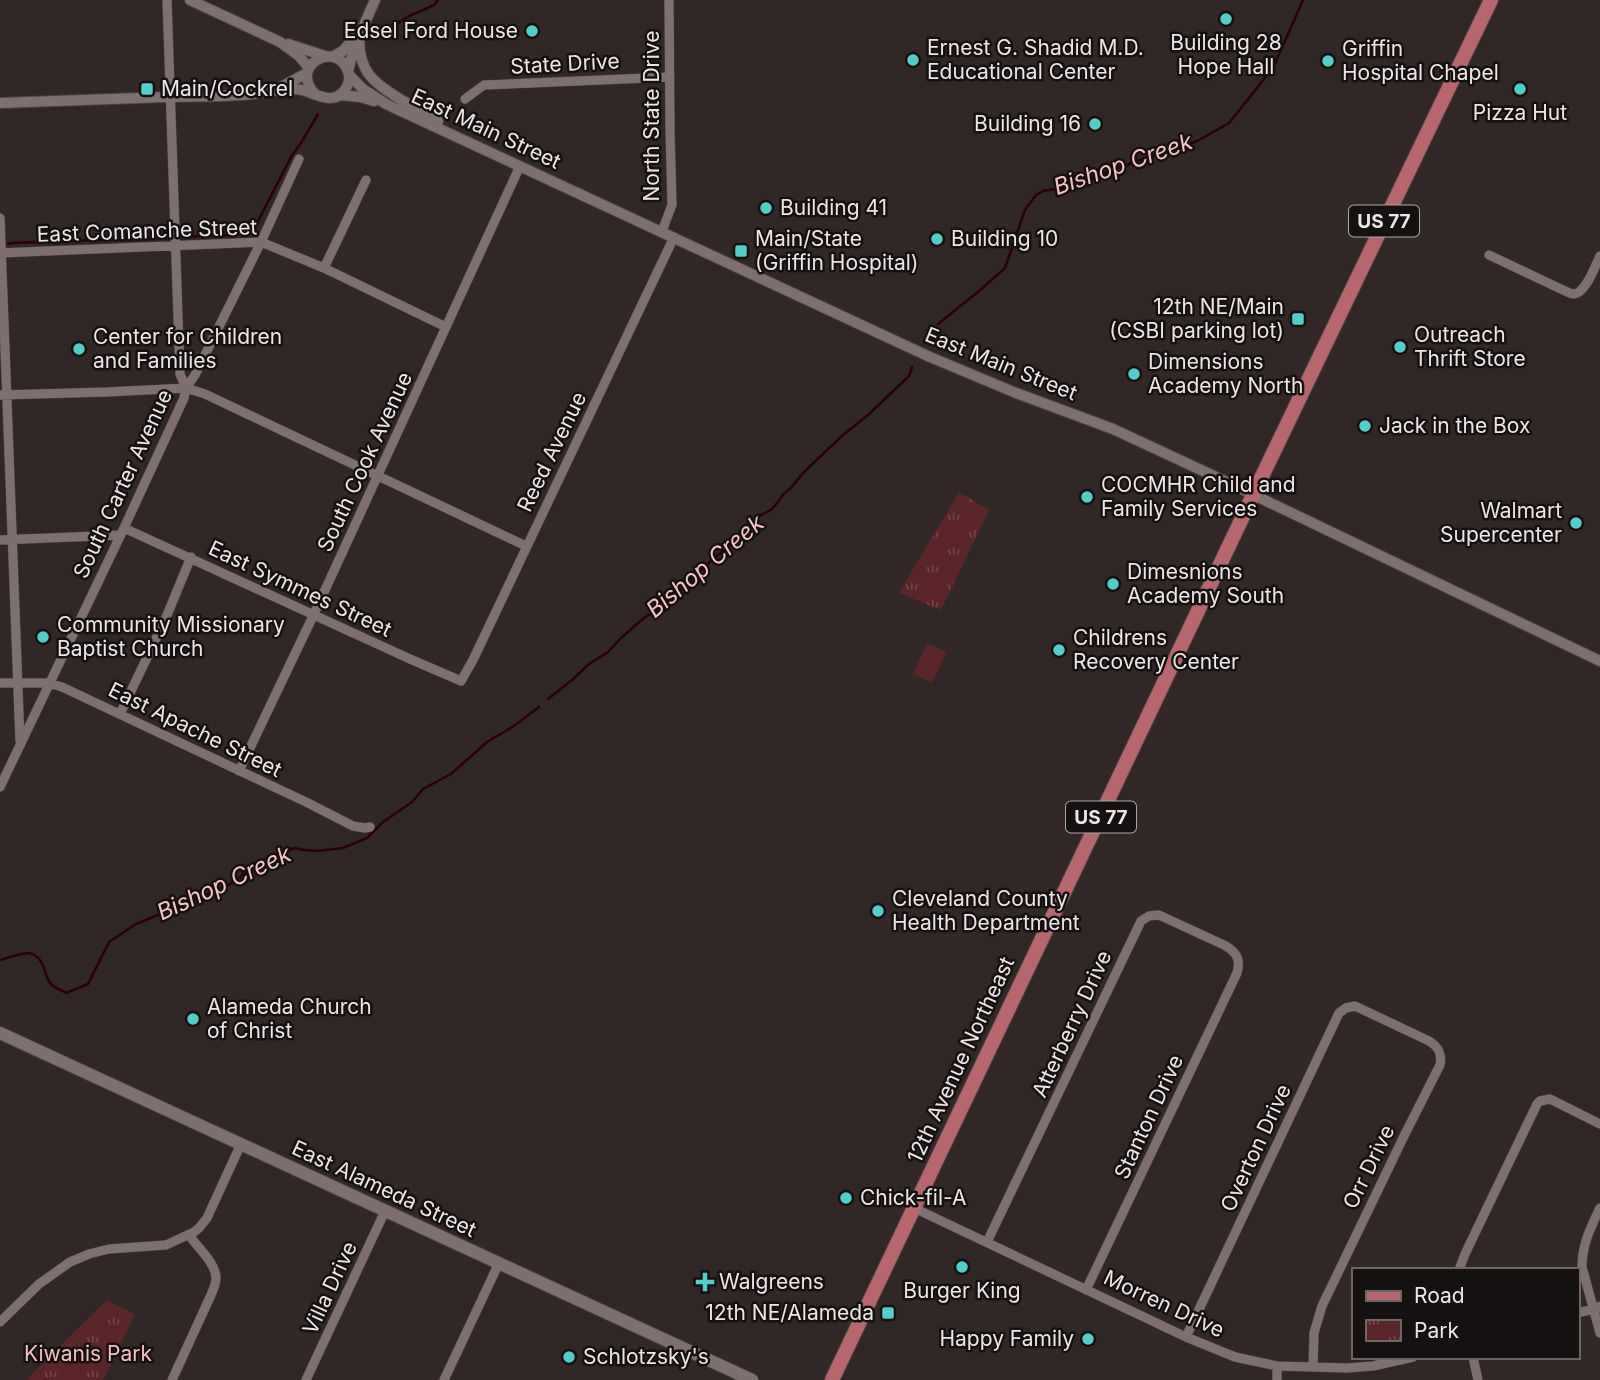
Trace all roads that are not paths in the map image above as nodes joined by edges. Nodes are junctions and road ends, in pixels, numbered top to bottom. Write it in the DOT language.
graph roads {
  1 [pos="167,0"];
  2 [pos="190,0"];
  3 [pos="375,0"];
  4 [pos="669,0"];
  5 [pos="1491,0"];
  6 [pos="363,27"];
  7 [pos="359,39"];
  8 [pos="280,42"];
  9 [pos="329,56"];
  10 [pos="308,70"];
  11 [pos="349,74"];
  12 [pos="670,77"];
  13 [pos="271,91"];
  14 [pos="316,95"];
  15 [pos="340,95"];
  16 [pos="170,97"];
  17 [pos="465,99"];
  18 [pos="0,103"];
  19 [pos="386,104"];
  20 [pos="482,148"];
  21 [pos="299,159"];
  22 [pos="520,166"];
  23 [pos="366,180"];
  24 [pos="0,218"];
  25 [pos="662,231"];
  26 [pos="674,237"];
  27 [pos="261,242"];
  28 [pos="176,243"];
  29 [pos="1,253"];
  30 [pos="1489,255"];
  31 [pos="1600,256"];
  32 [pos="324,268"];
  33 [pos="446,327"];
  34 [pos="186,388"];
  35 [pos="3,395"];
  36 [pos="378,476"];
  37 [pos="1253,495"];
  38 [pos="123,531"];
  39 [pos="0,540"];
  40 [pos="12,540"];
  41 [pos="526,546"];
  42 [pos="191,557"];
  43 [pos="314,614"];
  44 [pos="1600,661"];
  45 [pos="461,681"];
  46 [pos="17,682"];
  47 [pos="0,683"];
  48 [pos="50,683"];
  49 [pos="120,714"];
  50 [pos="20,744"];
  51 [pos="239,771"];
  52 [pos="0,787"];
  53 [pos="370,827"];
  54 [pos="1238,958"];
  55 [pos="1378,1018"];
  56 [pos="0,1034"];
  57 [pos="1600,1124"];
  58 [pos="241,1144"];
  59 [pos="914,1208"];
  60 [pos="1600,1208"];
  61 [pos="385,1210"];
  62 [pos="189,1235"];
  63 [pos="987,1242"];
  64 [pos="499,1263"];
  65 [pos="1460,1268"];
  66 [pos="1086,1290"];
  67 [pos="1597,1308"];
  68 [pos="1579,1312"];
  69 [pos="0,1322"];
  70 [pos="1600,1333"];
  71 [pos="1186,1337"];
  72 [pos="1403,1359"];
  73 [pos="1473,1359"];
  74 [pos="1277,1366"];
  75 [pos="1313,1367"];
  76 [pos="1358,1368"];
  77 [pos="172,1380"];
  78 [pos="306,1380"];
  79 [pos="444,1380"];
  80 [pos="752,1380"];
  81 [pos="832,1380"];
  82 [pos="1277,1380"];
  83 [pos="1359,1380"];
  84 [pos="1478,1380"];
  1 -- 16 [label="street"];
  2 -- 8 [label="street"];
  3 -- 6 [label="street"];
  4 -- 12 [label="street, North State Drive"];
  5 -- 37 [label="main road, 12th Avenue Northeast / US 77"];
  6 -- 7 [label="street"];
  6 -- 9 [label="street"];
  7 -- 11 [label="street"];
  7 -- 20 [label="street"];
  8 -- 9 [label="street"];
  8 -- 10 [label="street"];
  9 -- 10 [label="street"];
  9 -- 11 [label="street"];
  10 -- 13 [label="street"];
  10 -- 14 [label="street"];
  11 -- 15 [label="street"];
  11 -- 19 [label="street, East Main Street"];
  12 -- 17 [label="street, State Drive"];
  12 -- 25 [label="street, North State Drive"];
  13 -- 14 [label="street"];
  13 -- 16 [label="street"];
  14 -- 15 [label="street"];
  15 -- 19 [label="street, East Main Street"];
  16 -- 18 [label="street"];
  16 -- 28 [label="street"];
  19 -- 20 [label="street, East Main Street"];
  20 -- 22 [label="street, East Main Street"];
  21 -- 27 [label="street, South Carter Avenue"];
  22 -- 25 [label="street, East Main Street"];
  22 -- 33 [label="street, South Cook Avenue"];
  23 -- 32 [label="street"];
  24 -- 29 [label="street"];
  25 -- 26 [label="street, East Main Street"];
  26 -- 37 [label="street, East Main Street"];
  26 -- 41 [label="street, Reed Avenue"];
  27 -- 28 [label="street, East Comanche Street"];
  27 -- 32 [label="street, East Comanche Street"];
  27 -- 34 [label="street, South Carter Avenue"];
  28 -- 29 [label="street, East Comanche Street"];
  28 -- 34 [label="street"];
  29 -- 35 [label="street"];
  30 -- 31 [label="street"];
  32 -- 33 [label="street, East Comanche Street"];
  33 -- 36 [label="street, South Cook Avenue"];
  34 -- 35 [label="street"];
  34 -- 36 [label="street"];
  34 -- 38 [label="street, South Carter Avenue"];
  35 -- 40 [label="street"];
  36 -- 41 [label="street"];
  36 -- 43 [label="street, South Cook Avenue"];
  37 -- 44 [label="street, East Main Street"];
  37 -- 59 [label="main road, 12th Avenue Northeast / US 77"];
  38 -- 40 [label="street, East Symmes Street"];
  38 -- 42 [label="street, East Symmes Street"];
  38 -- 48 [label="street, South Carter Avenue"];
  39 -- 40 [label="street, East Symmes Street"];
  40 -- 46 [label="street"];
  41 -- 45 [label="street, Reed Avenue"];
  42 -- 43 [label="street, East Symmes Street"];
  42 -- 49 [label="street"];
  43 -- 45 [label="street, East Symmes Street"];
  43 -- 51 [label="street, South Cook Avenue"];
  46 -- 47 [label="street, East Apache Street"];
  46 -- 48 [label="street, East Apache Street"];
  46 -- 50 [label="street"];
  48 -- 49 [label="street, East Apache Street"];
  48 -- 50 [label="street, South Carter Avenue"];
  49 -- 51 [label="street, East Apache Street"];
  50 -- 52 [label="street, South Carter Avenue"];
  51 -- 53 [label="street, East Apache Street"];
  54 -- 63 [label="street, Atterberry Drive"];
  54 -- 66 [label="street, Stanton Drive"];
  55 -- 71 [label="street, Overton Drive"];
  55 -- 75 [label="street, Orr Drive"];
  56 -- 58 [label="main road, East Alameda Street"];
  57 -- 65 [label="street"];
  58 -- 61 [label="main road, East Alameda Street"];
  58 -- 62 [label="street"];
  59 -- 63 [label="street, Morren Drive"];
  59 -- 81 [label="main road, 12th Avenue Northeast / US 77"];
  60 -- 67 [label="street"];
  61 -- 64 [label="main road, East Alameda Street"];
  61 -- 78 [label="street, Villa Drive"];
  62 -- 69 [label="street"];
  62 -- 77 [label="street"];
  63 -- 66 [label="street, Morren Drive"];
  64 -- 79 [label="street"];
  64 -- 80 [label="main road, East Alameda Street"];
  66 -- 71 [label="street, Morren Drive"];
  67 -- 68 [label="street"];
  67 -- 70 [label="street"];
  71 -- 74 [label="street, Morren Drive"];
  72 -- 76 [label="street, Morren Drive"];
  73 -- 84 [label="street"];
  74 -- 75 [label="street, Morren Drive"];
  74 -- 82 [label="street"];
  75 -- 76 [label="street, Morren Drive"];
  76 -- 83 [label="street"];
}
